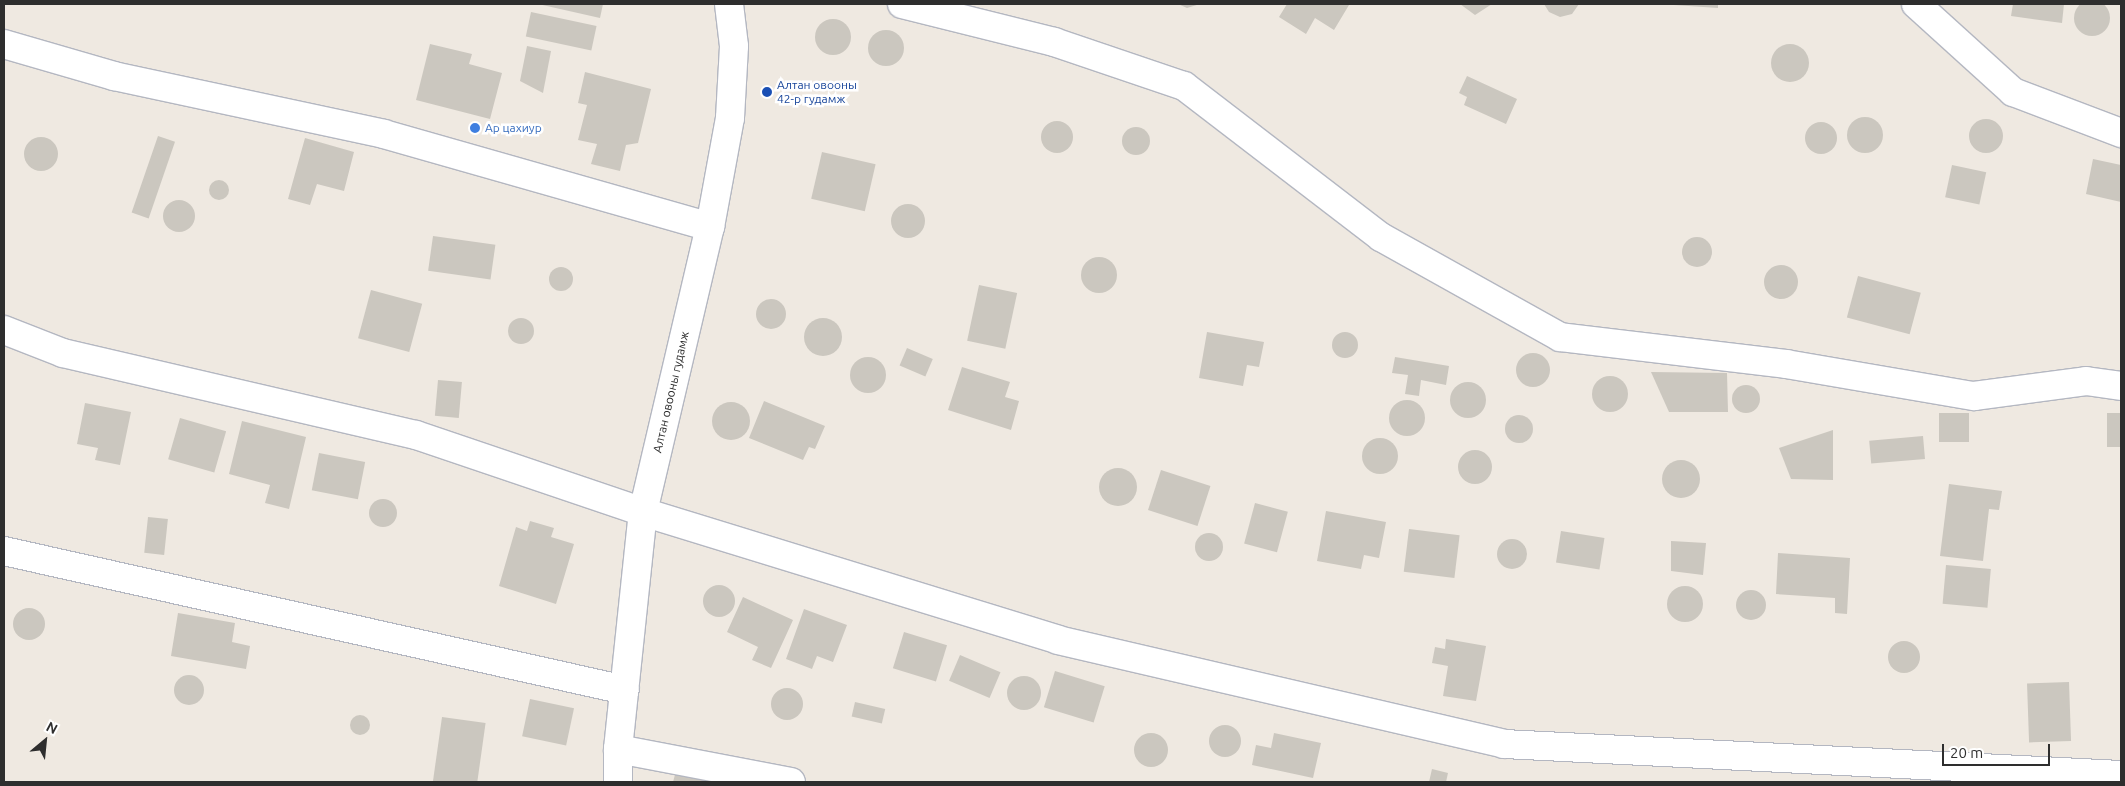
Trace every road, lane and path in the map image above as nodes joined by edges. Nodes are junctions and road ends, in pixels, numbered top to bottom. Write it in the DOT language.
graph roads {
  1 [pos="729,4"];
  2 [pos="902,4"];
  3 [pos="1916,4"];
  4 [pos="4,44"];
  5 [pos="2121,132"];
  6 [pos="710,227"];
  7 [pos="4,330"];
  8 [pos="2121,386"];
  9 [pos="643,512"];
  10 [pos="4,551"];
  11 [pos="625,690"];
  12 [pos="618,749"];
  13 [pos="2121,775"];
  14 [pos="618,782"];
  15 [pos="791,782"];
  1 -- 6 [label="street, Алтан овооны гудамж"];
  2 -- 8 [label="street"];
  3 -- 5 [label="street"];
  4 -- 6 [label="street"];
  6 -- 9 [label="street, Алтан овооны гудамж"];
  7 -- 9 [label="street"];
  9 -- 11 [label="street, Алтан овооны гудамж"];
  9 -- 13 [label="street"];
  10 -- 11 [label="street"];
  11 -- 12 [label="street, Алтан овооны гудамж"];
  12 -- 14 [label="street, Алтан овооны гудамж"];
  12 -- 15 [label="street"];
}
